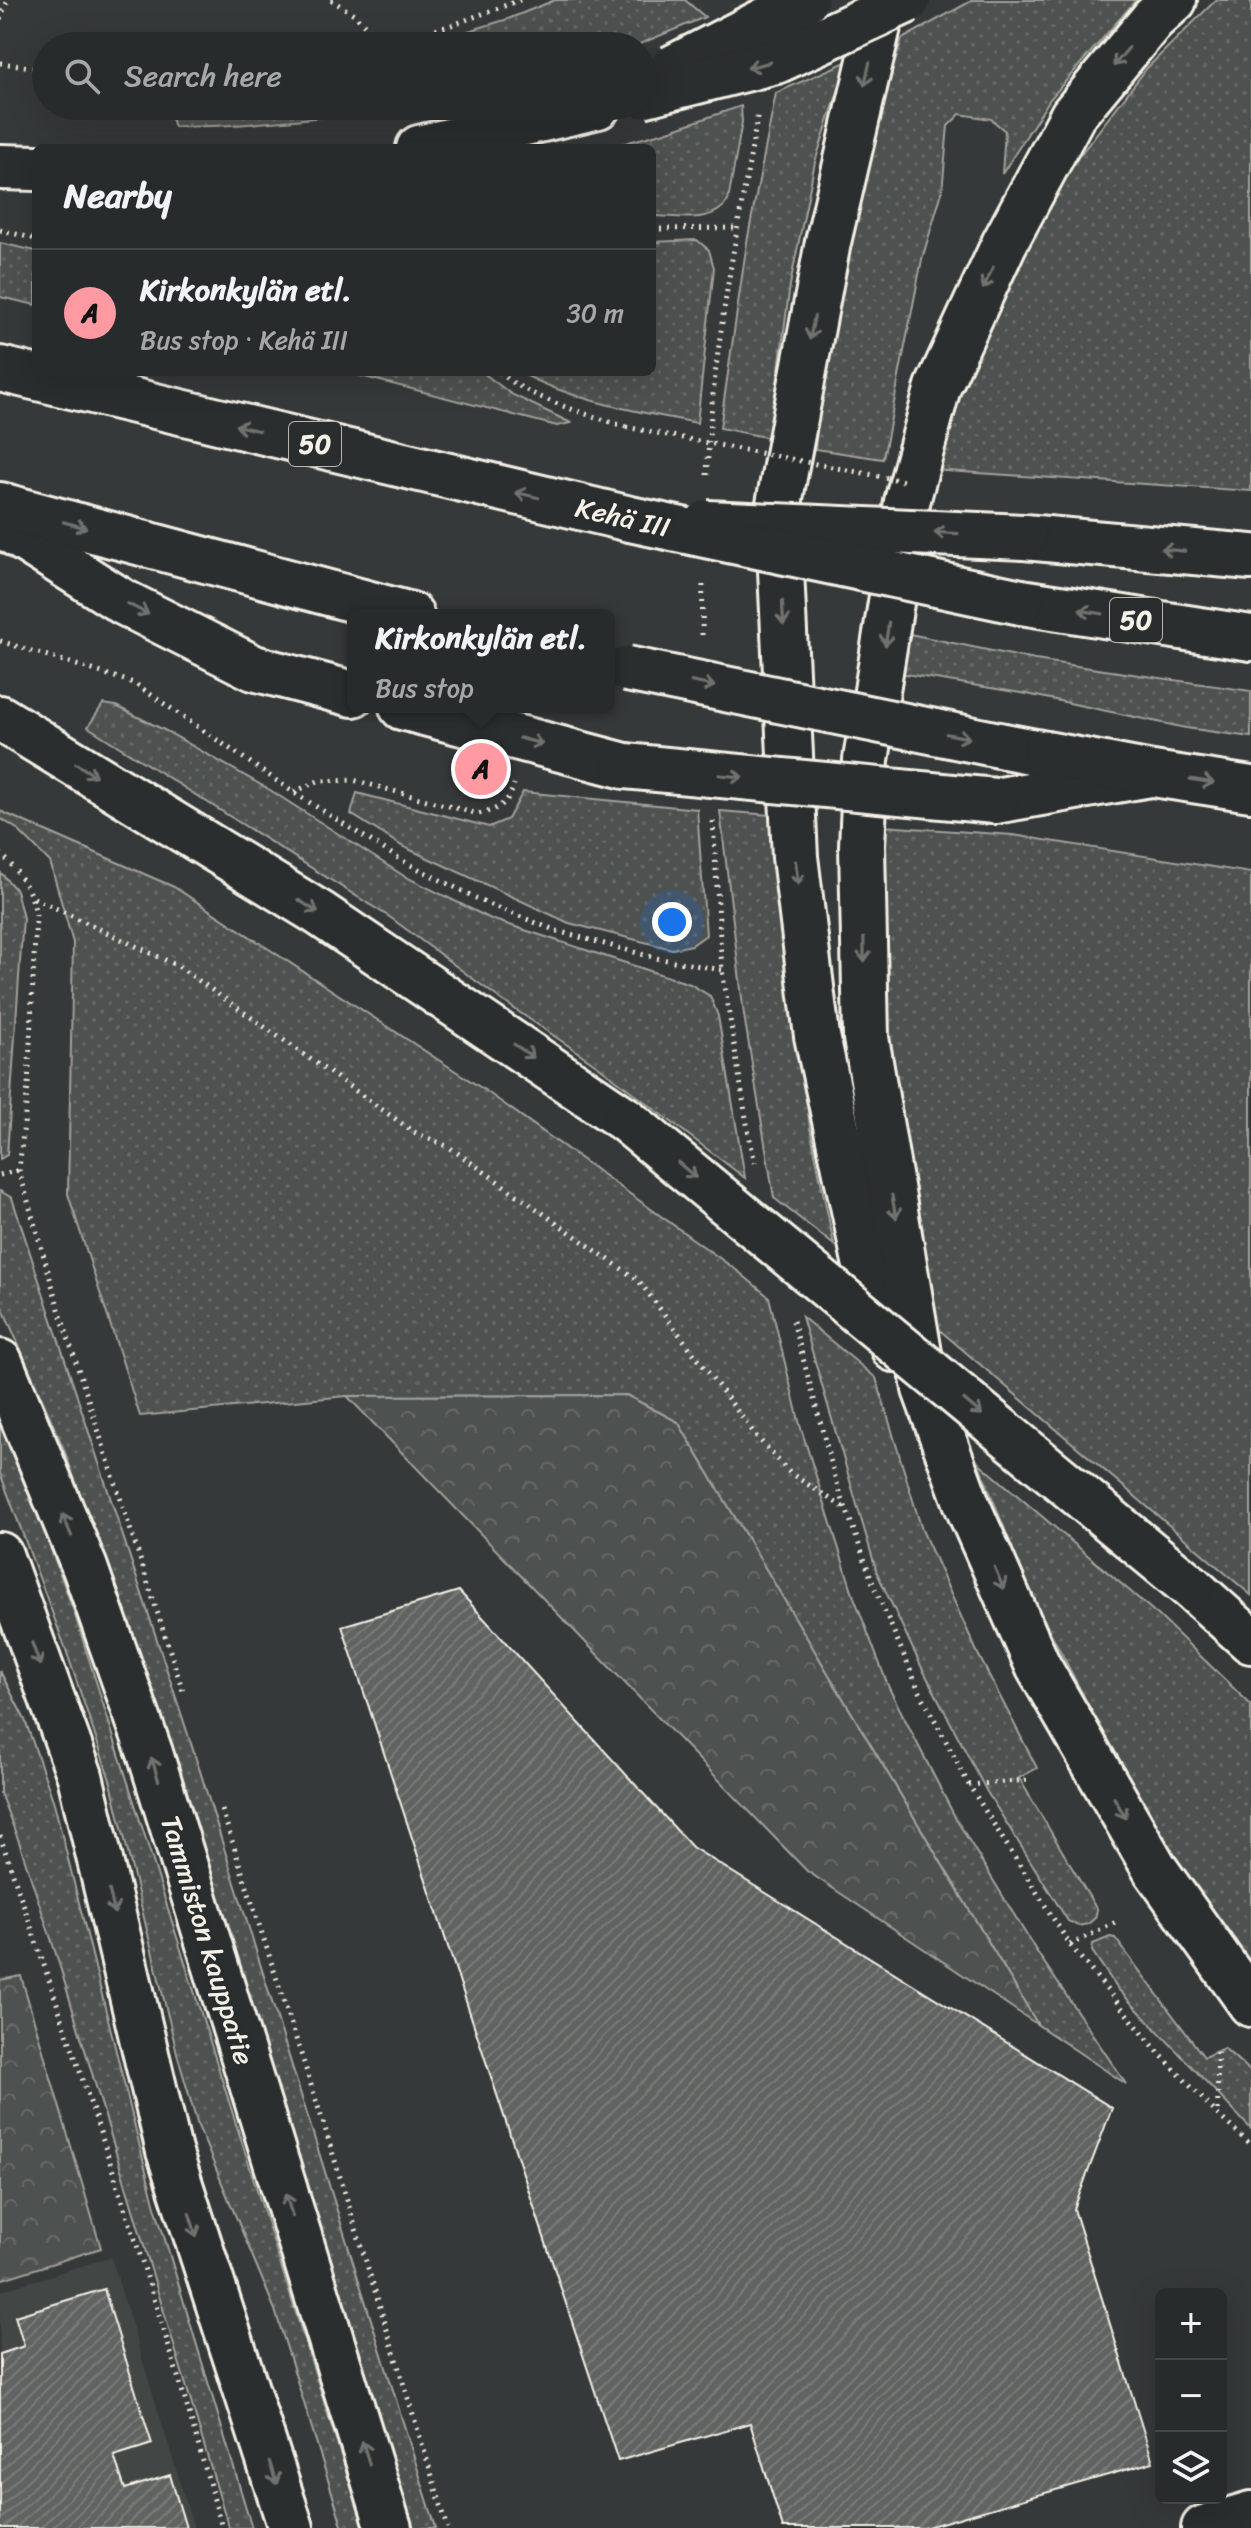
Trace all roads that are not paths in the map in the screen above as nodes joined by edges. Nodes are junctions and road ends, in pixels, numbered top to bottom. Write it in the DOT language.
graph roads {
  1 [pos="805,0"];
  2 [pos="890,0"];
  3 [pos="908,0"];
  4 [pos="1174,0"];
  5 [pos="656,75"];
  6 [pos="656,91"];
  7 [pos="538,120"];
  8 [pos="436,144"];
  9 [pos="0,167"];
  10 [pos="32,168"];
  11 [pos="0,369"];
  12 [pos="0,505"];
  13 [pos="630,519"];
  14 [pos="0,524"];
  15 [pos="1251,557"];
  16 [pos="389,609"];
  17 [pos="1251,638"];
  18 [pos="618,667"];
  19 [pos="347,692"];
  20 [pos="425,713"];
  21 [pos="10,724"];
  22 [pos="1153,774"];
  23 [pos="1251,789"];
  24 [pos="0,1362"];
  25 [pos="968,1507"];
  26 [pos="0,1555"];
  27 [pos="1251,1641"];
  28 [pos="1251,2004"];
  29 [pos="1251,2514"];
  30 [pos="291,2528"];
  31 [pos="389,2528"];
  32 [pos="1204,2528"];
  1 -- 5 [label="main road, bridge"];
  2 -- 25 [label="main road, one-way"];
  3 -- 6 [label="main road, one-way, bridge"];
  4 -- 25 [label="main road, one-way"];
  7 -- 8 [label="main road"];
  9 -- 10 [label="main road"];
  13 -- 11 [label="main road, Kehä III / 50, one-way"];
  12 -- 16 [label="main road, one-way"];
  15 -- 13 [label="main road, one-way, bridge"];
  17 -- 13 [label="main road, Kehä III / 50, one-way, bridge"];
  14 -- 19 [label="main road, one-way"];
  18 -- 22 [label="main road, one-way, bridge"];
  20 -- 22 [label="main road, one-way, bridge"];
  21 -- 27 [label="main road, one-way, bridge"];
  22 -- 23 [label="main road, one-way"];
  31 -- 24 [label="main road, Tammiston kauppatie, one-way"];
  25 -- 28 [label="main road, one-way"];
  26 -- 30 [label="main road, one-way"];
  29 -- 32 [label="main road"];
}
